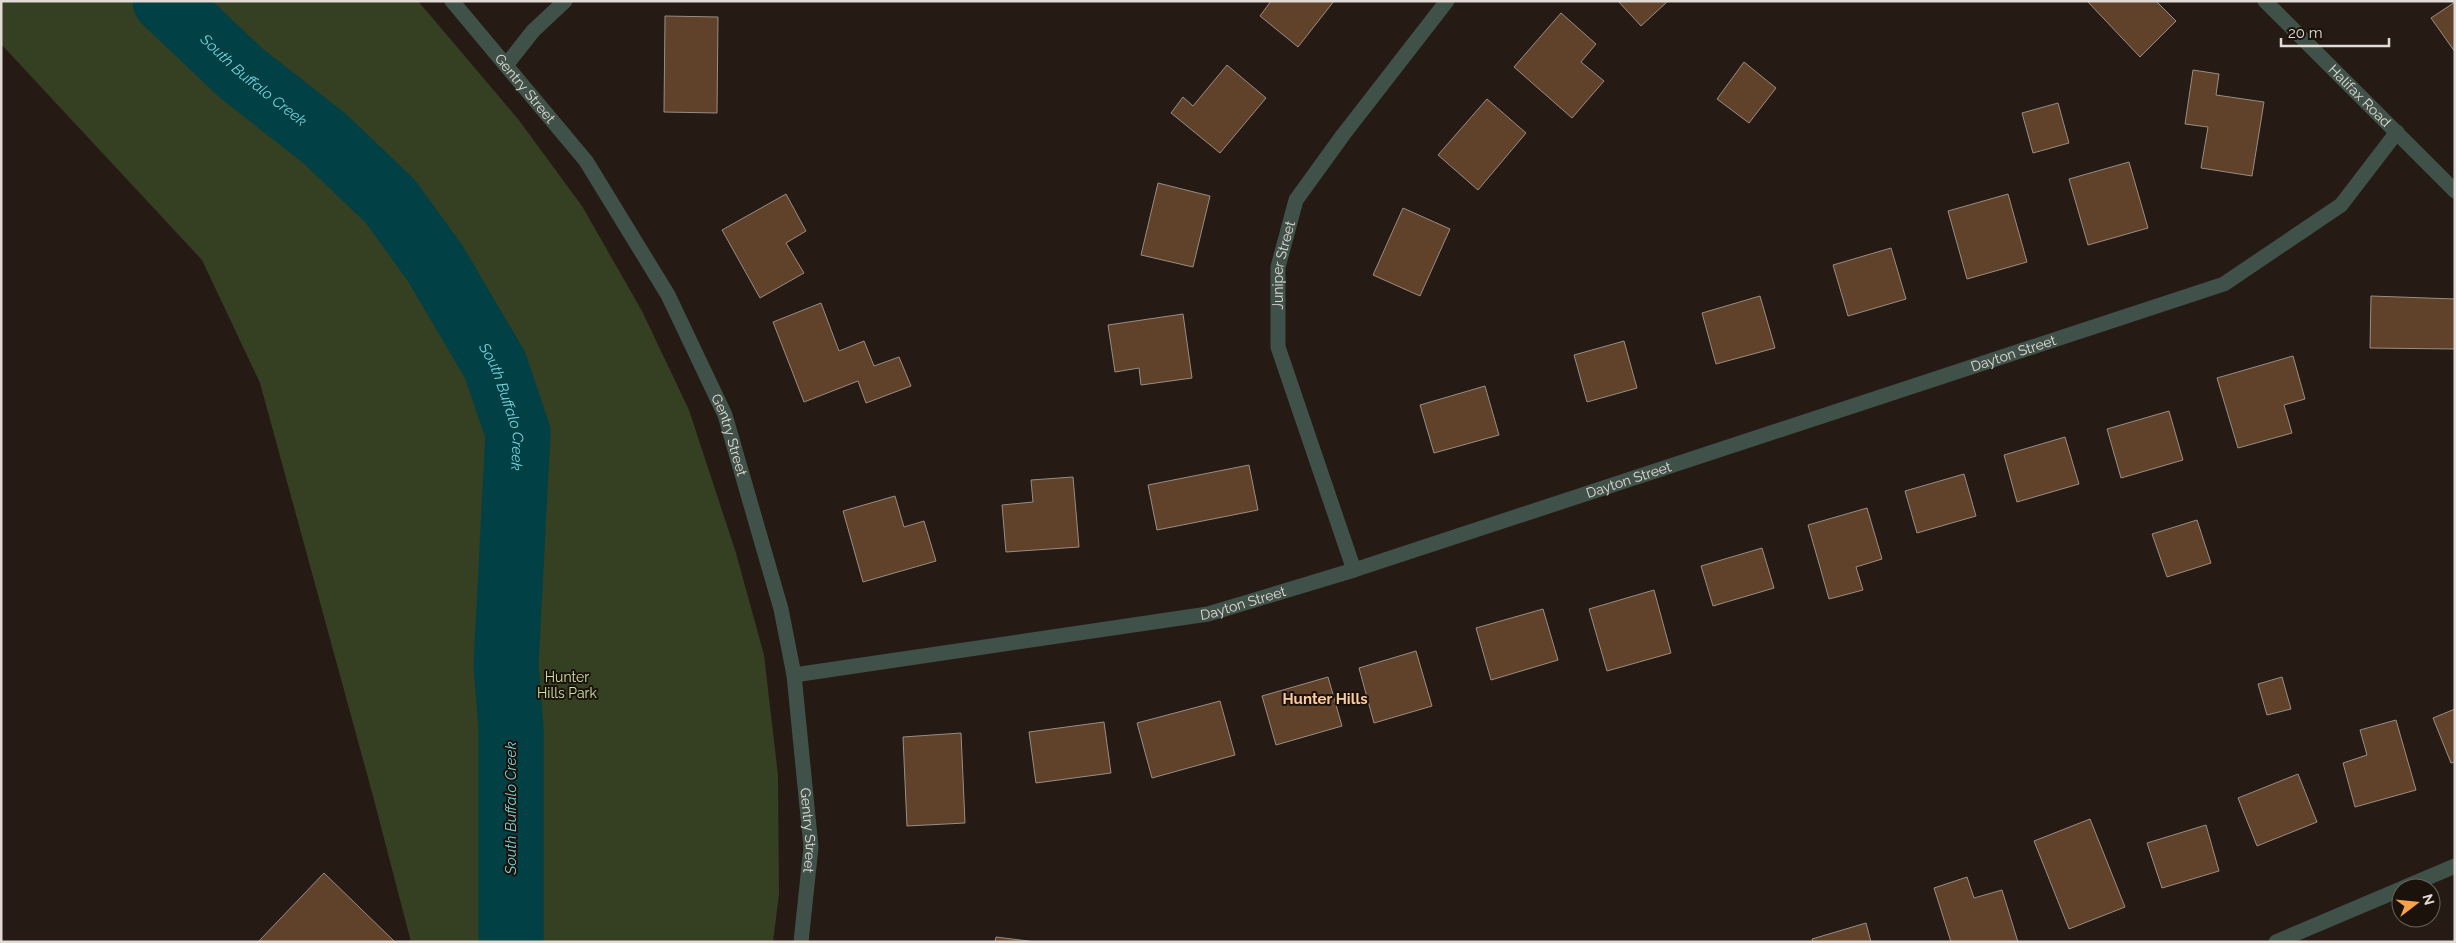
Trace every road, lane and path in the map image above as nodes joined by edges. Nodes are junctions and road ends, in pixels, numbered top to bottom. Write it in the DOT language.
graph roads {
  1 [pos="452,1"];
  2 [pos="565,1"];
  3 [pos="1447,1"];
  4 [pos="2264,1"];
  5 [pos="507,64"];
  6 [pos="2397,132"];
  7 [pos="2455,190"];
  8 [pos="1354,570"];
  9 [pos="794,675"];
  10 [pos="2455,866"];
  11 [pos="2426,878"];
  12 [pos="2391,893"];
  13 [pos="801,942"];
  14 [pos="2276,942"];
  1 -- 5 [label="street, Gentry Street"];
  2 -- 5 [label="street"];
  3 -- 8 [label="street, Juniper Street"];
  4 -- 6 [label="street, Halifax Road"];
  5 -- 9 [label="street, Gentry Street"];
  6 -- 7 [label="street, Halifax Road"];
  6 -- 8 [label="street, Dayton Street"];
  8 -- 9 [label="street, Dayton Street"];
  9 -- 13 [label="street, Gentry Street"];
  10 -- 11 [label="street"];
  12 -- 14 [label="street"];
}
